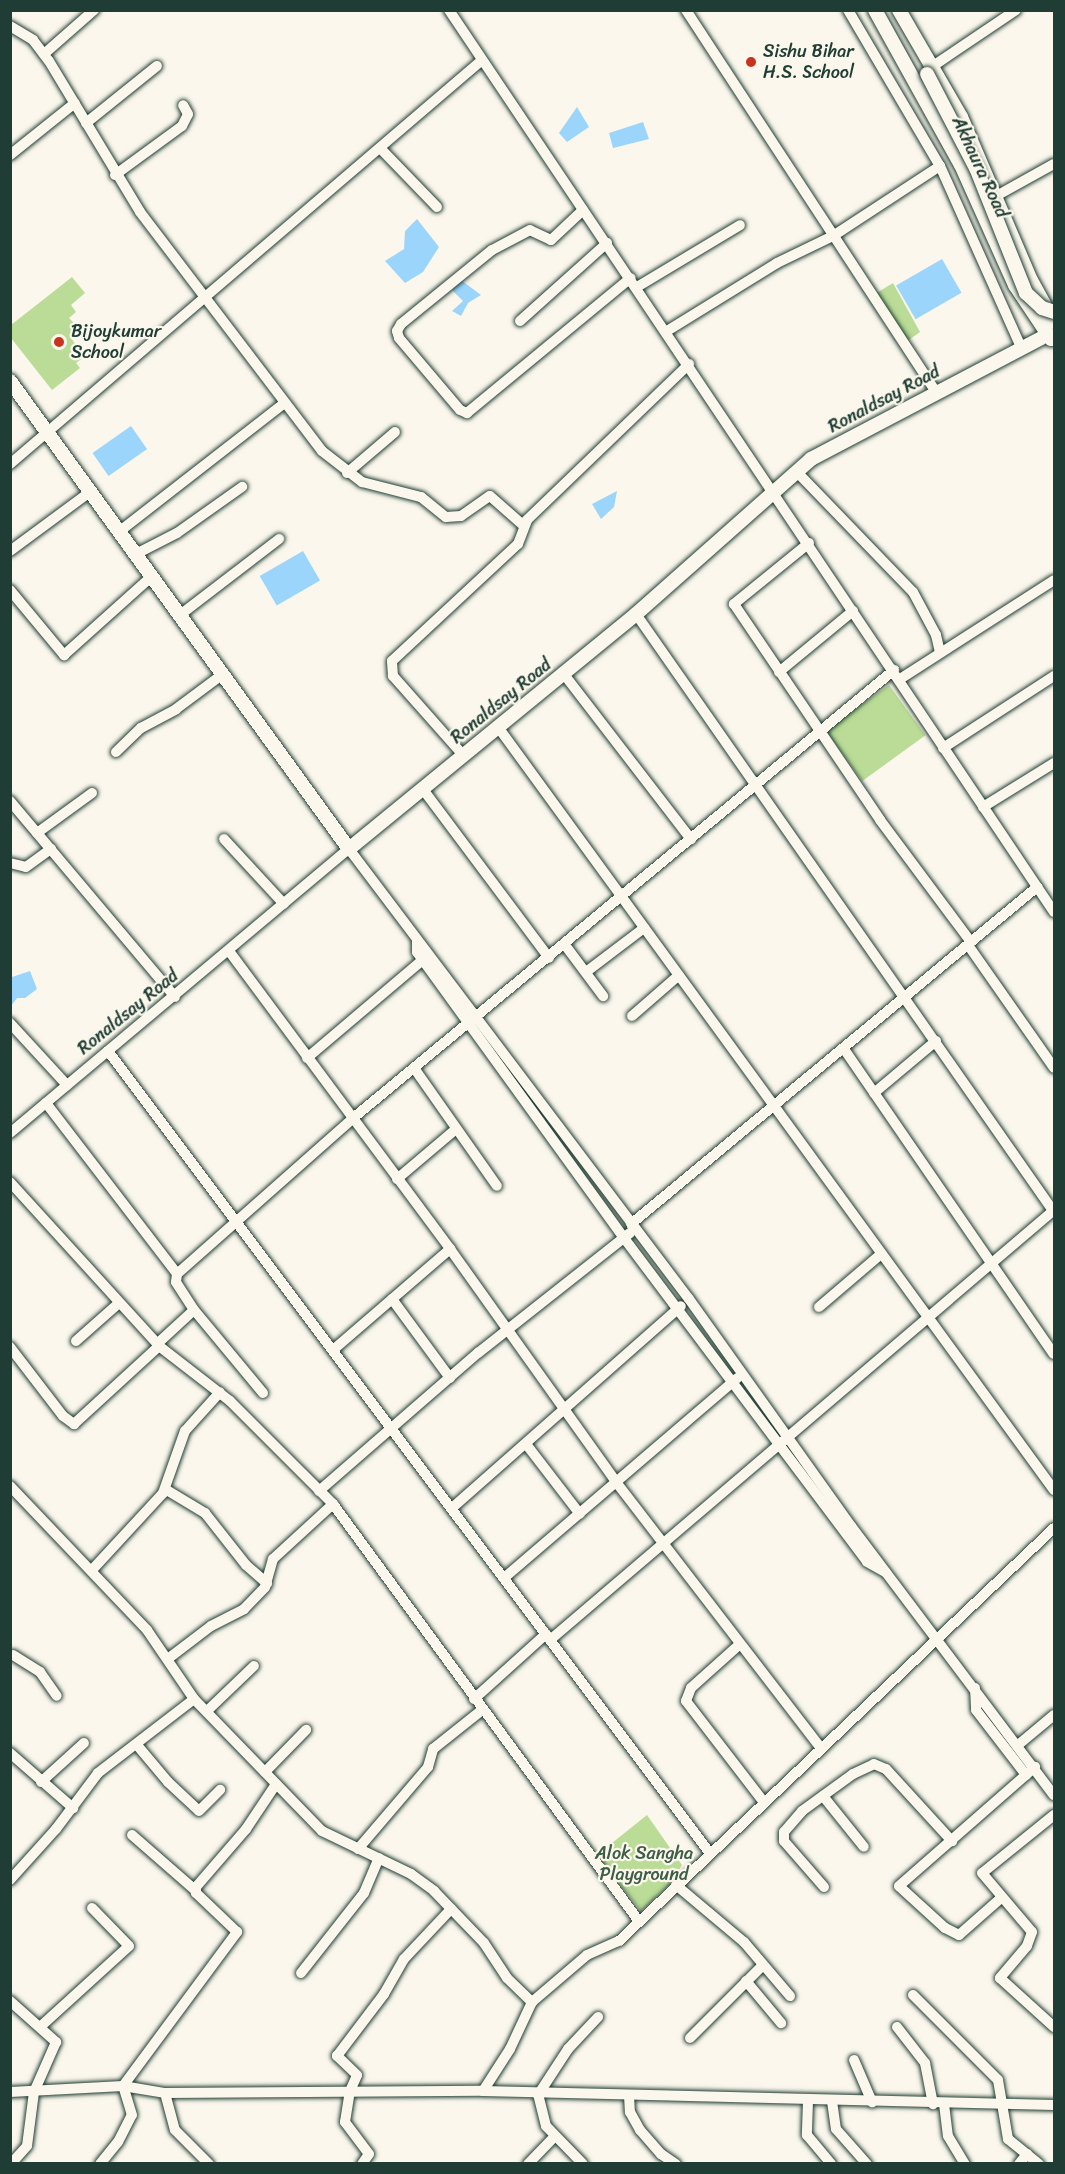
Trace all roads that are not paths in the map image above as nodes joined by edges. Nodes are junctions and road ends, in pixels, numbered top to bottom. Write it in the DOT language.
graph roads {
  1 [pos="94,10"];
  2 [pos="449,10"];
  3 [pos="848,10"];
  4 [pos="875,10"];
  5 [pos="888,10"];
  6 [pos="899,10"];
  7 [pos="1016,10"];
  8 [pos="688,11"];
  9 [pos="10,26"];
  10 [pos="44,54"];
  11 [pos="482,60"];
  12 [pos="157,66"];
  13 [pos="930,70"];
  14 [pos="75,103"];
  15 [pos="183,105"];
  16 [pos="86,123"];
  17 [pos="380,148"];
  18 [pos="10,155"];
  19 [pos="1054,164"];
  20 [pos="940,166"];
  21 [pos="115,175"];
  22 [pos="998,195"];
  23 [pos="437,207"];
  24 [pos="583,210"];
  25 [pos="740,225"];
  26 [pos="833,236"];
  27 [pos="607,243"];
  28 [pos="634,283"];
  29 [pos="207,299"];
  30 [pos="1054,312"];
  31 [pos="520,321"];
  32 [pos="667,331"];
  33 [pos="1051,332"];
  34 [pos="1021,347"];
  35 [pos="689,364"];
  36 [pos="10,381"];
  37 [pos="935,391"];
  38 [pos="283,404"];
  39 [pos="48,430"];
  40 [pos="395,432"];
  41 [pos="10,464"];
  42 [pos="796,471"];
  43 [pos="347,473"];
  44 [pos="242,487"];
  45 [pos="774,491"];
  46 [pos="92,492"];
  47 [pos="524,526"];
  48 [pos="120,531"];
  49 [pos="279,539"];
  50 [pos="809,543"];
  51 [pos="10,551"];
  52 [pos="136,554"];
  53 [pos="152,576"];
  54 [pos="1054,580"];
  55 [pos="10,590"];
  56 [pos="853,611"];
  57 [pos="636,614"];
  58 [pos="180,615"];
  59 [pos="940,653"];
  60 [pos="779,672"];
  61 [pos="563,673"];
  62 [pos="223,674"];
  63 [pos="897,675"];
  64 [pos="1054,676"];
  65 [pos="498,727"];
  66 [pos="821,731"];
  67 [pos="943,748"];
  68 [pos="116,752"];
  69 [pos="463,755"];
  70 [pos="1054,762"];
  71 [pos="755,786"];
  72 [pos="422,788"];
  73 [pos="92,793"];
  74 [pos="10,801"];
  75 [pos="983,807"];
  76 [pos="37,832"];
  77 [pos="224,839"];
  78 [pos="690,839"];
  79 [pos="51,849"];
  80 [pos="350,849"];
  81 [pos="10,863"];
  82 [pos="1037,887"];
  83 [pos="621,897"];
  84 [pos="284,904"];
  85 [pos="1054,912"];
  86 [pos="645,928"];
  87 [pos="970,943"];
  88 [pos="565,945"];
  89 [pos="229,951"];
  90 [pos="426,958"];
  91 [pos="549,958"];
  92 [pos="586,972"];
  93 [pos="679,975"];
  94 [pos="603,996"];
  95 [pos="175,997"];
  96 [pos="906,998"];
  97 [pos="632,1016"];
  98 [pos="472,1021"];
  99 [pos="10,1023"];
  100 [pos="936,1041"];
  101 [pos="844,1049"];
  102 [pos="108,1051"];
  103 [pos="307,1058"];
  104 [pos="414,1068"];
  105 [pos="1054,1068"];
  106 [pos="67,1085"];
  107 [pos="874,1094"];
  108 [pos="46,1103"];
  109 [pos="774,1105"];
  110 [pos="352,1119"];
  111 [pos="456,1129"];
  112 [pos="10,1132"];
  113 [pos="397,1179"];
  114 [pos="10,1182"];
  115 [pos="497,1186"];
  116 [pos="1054,1211"];
  117 [pos="237,1221"];
  118 [pos="633,1227"];
  119 [pos="624,1238"];
  120 [pos="450,1249"];
  121 [pos="881,1254"];
  122 [pos="992,1263"];
  123 [pos="177,1274"];
  124 [pos="392,1299"];
  125 [pos="689,1299"];
  126 [pos="119,1303"];
  127 [pos="819,1307"];
  128 [pos="194,1310"];
  129 [pos="678,1310"];
  130 [pos="928,1317"];
  131 [pos="508,1329"];
  132 [pos="76,1341"];
  133 [pos="158,1345"];
  134 [pos="10,1347"];
  135 [pos="333,1350"];
  136 [pos="1054,1354"];
  137 [pos="450,1378"];
  138 [pos="737,1378"];
  139 [pos="220,1392"];
  140 [pos="263,1393"];
  141 [pos="564,1410"];
  142 [pos="392,1428"];
  143 [pos="782,1440"];
  144 [pos="526,1444"];
  145 [pos="615,1482"];
  146 [pos="10,1486"];
  147 [pos="165,1489"];
  148 [pos="1054,1490"];
  149 [pos="319,1491"];
  150 [pos="333,1504"];
  151 [pos="452,1508"];
  152 [pos="580,1514"];
  153 [pos="1054,1528"];
  154 [pos="663,1543"];
  155 [pos="92,1570"];
  156 [pos="504,1578"];
  157 [pos="267,1582"];
  158 [pos="548,1637"];
  159 [pos="937,1639"];
  160 [pos="740,1644"];
  161 [pos="11,1655"];
  162 [pos="169,1658"];
  163 [pos="254,1666"];
  164 [pos="975,1688"];
  165 [pos="57,1696"];
  166 [pos="194,1699"];
  167 [pos="474,1699"];
  168 [pos="482,1710"];
  169 [pos="207,1711"];
  170 [pos="1054,1715"];
  171 [pos="306,1730"];
  172 [pos="84,1743"];
  173 [pos="138,1744"];
  174 [pos="1018,1745"];
  175 [pos="820,1746"];
  176 [pos="10,1753"];
  177 [pos="1035,1767"];
  178 [pos="265,1772"];
  179 [pos="1026,1775"];
  180 [pos="41,1782"];
  181 [pos="276,1784"];
  182 [pos="220,1790"];
  183 [pos="1054,1795"];
  184 [pos="823,1796"];
  185 [pos="763,1801"];
  186 [pos="74,1808"];
  187 [pos="1054,1815"];
  188 [pos="132,1834"];
  189 [pos="952,1841"];
  190 [pos="864,1847"];
  191 [pos="358,1849"];
  192 [pos="709,1852"];
  193 [pos="379,1858"];
  194 [pos="10,1880"];
  195 [pos="676,1885"];
  196 [pos="824,1887"];
  197 [pos="195,1890"];
  198 [pos="1001,1898"];
  199 [pos="92,1908"];
  200 [pos="451,1909"];
  201 [pos="638,1920"];
  202 [pos="762,1966"];
  203 [pos="301,1973"];
  204 [pos="746,1981"];
  205 [pos="913,1995"];
  206 [pos="790,1996"];
  207 [pos="10,2001"];
  208 [pos="532,2002"];
  209 [pos="598,2018"];
  210 [pos="781,2023"];
  211 [pos="40,2027"];
  212 [pos="897,2027"];
  213 [pos="1054,2027"];
  214 [pos="690,2038"];
  215 [pos="854,2060"];
  216 [pos="123,2086"];
  217 [pos="350,2091"];
  218 [pos="483,2091"];
  219 [pos="10,2092"];
  220 [pos="34,2092"];
  221 [pos="165,2093"];
  222 [pos="538,2095"];
  223 [pos="629,2095"];
  224 [pos="808,2100"];
  225 [pos="872,2102"];
  226 [pos="938,2104"];
  227 [pos="1054,2105"];
  228 [pos="1004,2106"];
  229 [pos="833,2112"];
  230 [pos="555,2136"];
  231 [pos="1027,2154"];
  232 [pos="201,2161"];
  233 [pos="960,2162"];
  234 [pos="11,2163"];
  235 [pos="100,2163"];
  236 [pos="362,2163"];
  237 [pos="528,2163"];
  238 [pos="583,2163"];
  239 [pos="676,2163"];
  240 [pos="831,2163"];
  241 [pos="867,2163"];
  242 [pos="1018,2163"];
  243 [pos="1039,2163"];
  1 -- 10 [label="street"];
  2 -- 11 [label="street"];
  3 -- 20 [label="street"];
  4 -- 33 [label="main road, Akhaura Road"];
  5 -- 13 [label="main road"];
  6 -- 13 [label="main road, Akhaura Road"];
  7 -- 13 [label="street"];
  8 -- 26 [label="street"];
  9 -- 10 [label="street"];
  10 -- 14 [label="street"];
  11 -- 17 [label="street"];
  11 -- 24 [label="street"];
  12 -- 16 [label="street"];
  13 -- 22 [label="main road, Akhaura Road"];
  13 -- 30 [label="main road, bridge"];
  14 -- 16 [label="street"];
  14 -- 18 [label="street"];
  15 -- 21 [label="street"];
  16 -- 21 [label="street"];
  17 -- 23 [label="street"];
  17 -- 29 [label="street"];
  19 -- 22 [label="street"];
  20 -- 26 [label="street"];
  20 -- 34 [label="street"];
  21 -- 29 [label="street"];
  22 -- 33 [label="main road, Akhaura Road"];
  24 -- 27 [label="street"];
  24 -- 28 [label="street"];
  25 -- 28 [label="street"];
  26 -- 32 [label="street"];
  26 -- 37 [label="street"];
  27 -- 28 [label="street"];
  27 -- 31 [label="street"];
  28 -- 32 [label="street"];
  29 -- 38 [label="street"];
  29 -- 39 [label="street"];
  32 -- 35 [label="street"];
  33 -- 34 [label="main road, Ronaldsay Road"];
  34 -- 37 [label="main road, Ronaldsay Road"];
  35 -- 45 [label="street"];
  35 -- 47 [label="street"];
  36 -- 39 [label="main road"];
  37 -- 42 [label="main road, Ronaldsay Road"];
  38 -- 43 [label="street"];
  38 -- 48 [label="street"];
  39 -- 41 [label="street"];
  39 -- 46 [label="main road"];
  40 -- 43 [label="street"];
  42 -- 45 [label="main road, Ronaldsay Road"];
  42 -- 59 [label="street"];
  43 -- 47 [label="street"];
  44 -- 52 [label="street"];
  45 -- 50 [label="street"];
  45 -- 57 [label="main road, Ronaldsay Road"];
  46 -- 48 [label="main road"];
  46 -- 51 [label="street"];
  47 -- 69 [label="street"];
  48 -- 52 [label="main road"];
  49 -- 58 [label="street"];
  50 -- 56 [label="street"];
  50 -- 60 [label="street"];
  52 -- 53 [label="main road"];
  53 -- 55 [label="street"];
  53 -- 58 [label="main road"];
  54 -- 59 [label="street"];
  56 -- 60 [label="street"];
  56 -- 63 [label="street"];
  57 -- 61 [label="main road, Ronaldsay Road"];
  57 -- 71 [label="street"];
  58 -- 62 [label="main road"];
  59 -- 63 [label="street"];
  60 -- 66 [label="street"];
  61 -- 65 [label="main road, Ronaldsay Road"];
  61 -- 78 [label="street"];
  62 -- 68 [label="street"];
  62 -- 80 [label="main road"];
  63 -- 66 [label="street"];
  63 -- 67 [label="street"];
  64 -- 67 [label="street"];
  65 -- 69 [label="main road, Ronaldsay Road"];
  65 -- 83 [label="street"];
  66 -- 71 [label="street"];
  66 -- 87 [label="street"];
  67 -- 75 [label="street"];
  69 -- 72 [label="main road, Ronaldsay Road"];
  70 -- 75 [label="street"];
  71 -- 78 [label="street"];
  71 -- 96 [label="street"];
  72 -- 80 [label="main road, Ronaldsay Road"];
  72 -- 91 [label="street"];
  73 -- 76 [label="street"];
  74 -- 76 [label="street"];
  75 -- 82 [label="street"];
  76 -- 79 [label="street"];
  77 -- 84 [label="street"];
  78 -- 83 [label="street"];
  79 -- 81 [label="street"];
  79 -- 95 [label="street"];
  80 -- 84 [label="street, Ronaldsay Road"];
  80 -- 90 [label="street"];
  82 -- 85 [label="street"];
  82 -- 87 [label="street"];
  83 -- 86 [label="street"];
  83 -- 88 [label="street"];
  84 -- 89 [label="street, Ronaldsay Road"];
  86 -- 92 [label="street"];
  86 -- 93 [label="street"];
  87 -- 96 [label="street"];
  87 -- 105 [label="street"];
  88 -- 91 [label="street"];
  88 -- 92 [label="street"];
  89 -- 95 [label="street, Ronaldsay Road"];
  89 -- 103 [label="street"];
  90 -- 98 [label="street"];
  90 -- 103 [label="street"];
  91 -- 98 [label="street"];
  92 -- 94 [label="street"];
  93 -- 97 [label="street"];
  93 -- 109 [label="street"];
  95 -- 102 [label="street, Ronaldsay Road"];
  96 -- 100 [label="street"];
  96 -- 101 [label="street"];
  98 -- 104 [label="street"];
  98 -- 118 [label="street"];
  98 -- 119 [label="street"];
  99 -- 106 [label="street"];
  100 -- 107 [label="street"];
  100 -- 116 [label="street"];
  101 -- 107 [label="street"];
  101 -- 109 [label="street"];
  102 -- 106 [label="street, Ronaldsay Road"];
  102 -- 117 [label="street"];
  103 -- 110 [label="street"];
  104 -- 110 [label="street"];
  104 -- 111 [label="street"];
  106 -- 108 [label="street, Ronaldsay Road"];
  107 -- 122 [label="street"];
  108 -- 112 [label="street, Ronaldsay Road"];
  108 -- 123 [label="street"];
  109 -- 118 [label="street"];
  109 -- 121 [label="street"];
  110 -- 113 [label="street"];
  110 -- 117 [label="street"];
  111 -- 113 [label="street"];
  111 -- 115 [label="street"];
  113 -- 120 [label="street"];
  114 -- 126 [label="street"];
  116 -- 122 [label="street"];
  117 -- 123 [label="street"];
  117 -- 135 [label="street"];
  118 -- 119 [label="street"];
  118 -- 125 [label="street"];
  119 -- 129 [label="street"];
  119 -- 131 [label="street"];
  120 -- 124 [label="street"];
  120 -- 131 [label="street"];
  121 -- 127 [label="street"];
  121 -- 130 [label="street"];
  122 -- 130 [label="street"];
  122 -- 136 [label="street"];
  123 -- 128 [label="street"];
  124 -- 135 [label="street"];
  124 -- 137 [label="street"];
  125 -- 129 [label="street"];
  125 -- 138 [label="street"];
  126 -- 132 [label="street"];
  126 -- 133 [label="street"];
  128 -- 133 [label="street"];
  128 -- 140 [label="street"];
  129 -- 138 [label="street"];
  129 -- 141 [label="street"];
  130 -- 143 [label="street"];
  130 -- 148 [label="street"];
  131 -- 137 [label="street"];
  131 -- 141 [label="street"];
  133 -- 134 [label="street"];
  133 -- 139 [label="street"];
  135 -- 142 [label="street"];
  137 -- 142 [label="street"];
  138 -- 143 [label="street"];
  138 -- 145 [label="street"];
  139 -- 147 [label="street"];
  139 -- 149 [label="street"];
  141 -- 144 [label="street"];
  141 -- 145 [label="street"];
  142 -- 149 [label="street"];
  142 -- 151 [label="street"];
  143 -- 154 [label="street"];
  143 -- 159 [label="street"];
  144 -- 151 [label="street"];
  144 -- 152 [label="street"];
  145 -- 152 [label="street"];
  145 -- 154 [label="street"];
  146 -- 155 [label="street"];
  147 -- 155 [label="street"];
  147 -- 157 [label="street"];
  149 -- 150 [label="street"];
  150 -- 157 [label="street"];
  150 -- 167 [label="street"];
  151 -- 156 [label="street"];
  152 -- 156 [label="street"];
  153 -- 159 [label="street"];
  154 -- 158 [label="street"];
  154 -- 160 [label="street"];
  155 -- 162 [label="street"];
  156 -- 158 [label="street"];
  157 -- 162 [label="street"];
  158 -- 167 [label="street"];
  158 -- 192 [label="street"];
  159 -- 164 [label="street"];
  159 -- 175 [label="street"];
  160 -- 175 [label="street"];
  160 -- 185 [label="street"];
  161 -- 165 [label="street"];
  162 -- 166 [label="street"];
  163 -- 169 [label="street"];
  164 -- 174 [label="street"];
  164 -- 179 [label="street"];
  166 -- 169 [label="street"];
  166 -- 173 [label="street"];
  167 -- 168 [label="street"];
  168 -- 191 [label="street"];
  168 -- 201 [label="street"];
  169 -- 178 [label="street"];
  170 -- 174 [label="street"];
  171 -- 178 [label="street"];
  172 -- 180 [label="street"];
  173 -- 182 [label="street"];
  173 -- 186 [label="street"];
  174 -- 177 [label="street"];
  175 -- 185 [label="street"];
  176 -- 180 [label="street"];
  177 -- 179 [label="street"];
  177 -- 183 [label="street"];
  178 -- 181 [label="street"];
  179 -- 189 [label="street"];
  180 -- 186 [label="street"];
  181 -- 191 [label="street"];
  181 -- 197 [label="street"];
  184 -- 189 [label="street"];
  184 -- 190 [label="street"];
  184 -- 196 [label="street"];
  185 -- 192 [label="street"];
  186 -- 194 [label="street"];
  187 -- 198 [label="street"];
  188 -- 197 [label="street"];
  189 -- 198 [label="street"];
  191 -- 193 [label="street"];
  192 -- 195 [label="street"];
  193 -- 200 [label="street"];
  193 -- 203 [label="street"];
  195 -- 201 [label="street"];
  195 -- 202 [label="street"];
  197 -- 216 [label="street"];
  198 -- 213 [label="street"];
  199 -- 211 [label="street"];
  200 -- 208 [label="street"];
  200 -- 217 [label="street"];
  201 -- 208 [label="street"];
  202 -- 204 [label="street"];
  202 -- 206 [label="street"];
  204 -- 210 [label="street"];
  204 -- 214 [label="street"];
  205 -- 228 [label="street"];
  207 -- 211 [label="street"];
  208 -- 218 [label="street"];
  209 -- 222 [label="street"];
  211 -- 220 [label="street"];
  212 -- 226 [label="street"];
  215 -- 225 [label="street"];
  216 -- 220 [label="street"];
  216 -- 221 [label="street"];
  216 -- 235 [label="street"];
  217 -- 218 [label="street"];
  217 -- 221 [label="street"];
  217 -- 236 [label="street"];
  218 -- 222 [label="street"];
  219 -- 220 [label="street"];
  220 -- 234 [label="street"];
  221 -- 232 [label="street"];
  222 -- 223 [label="street"];
  222 -- 230 [label="street"];
  223 -- 224 [label="street"];
  223 -- 239 [label="street"];
  224 -- 229 [label="street"];
  224 -- 240 [label="street"];
  225 -- 226 [label="street"];
  225 -- 229 [label="street"];
  226 -- 228 [label="street"];
  226 -- 233 [label="street"];
  227 -- 228 [label="street"];
  228 -- 231 [label="street"];
  229 -- 241 [label="street"];
  230 -- 237 [label="street"];
  230 -- 238 [label="street"];
  231 -- 242 [label="street"];
  231 -- 243 [label="street"];
}
